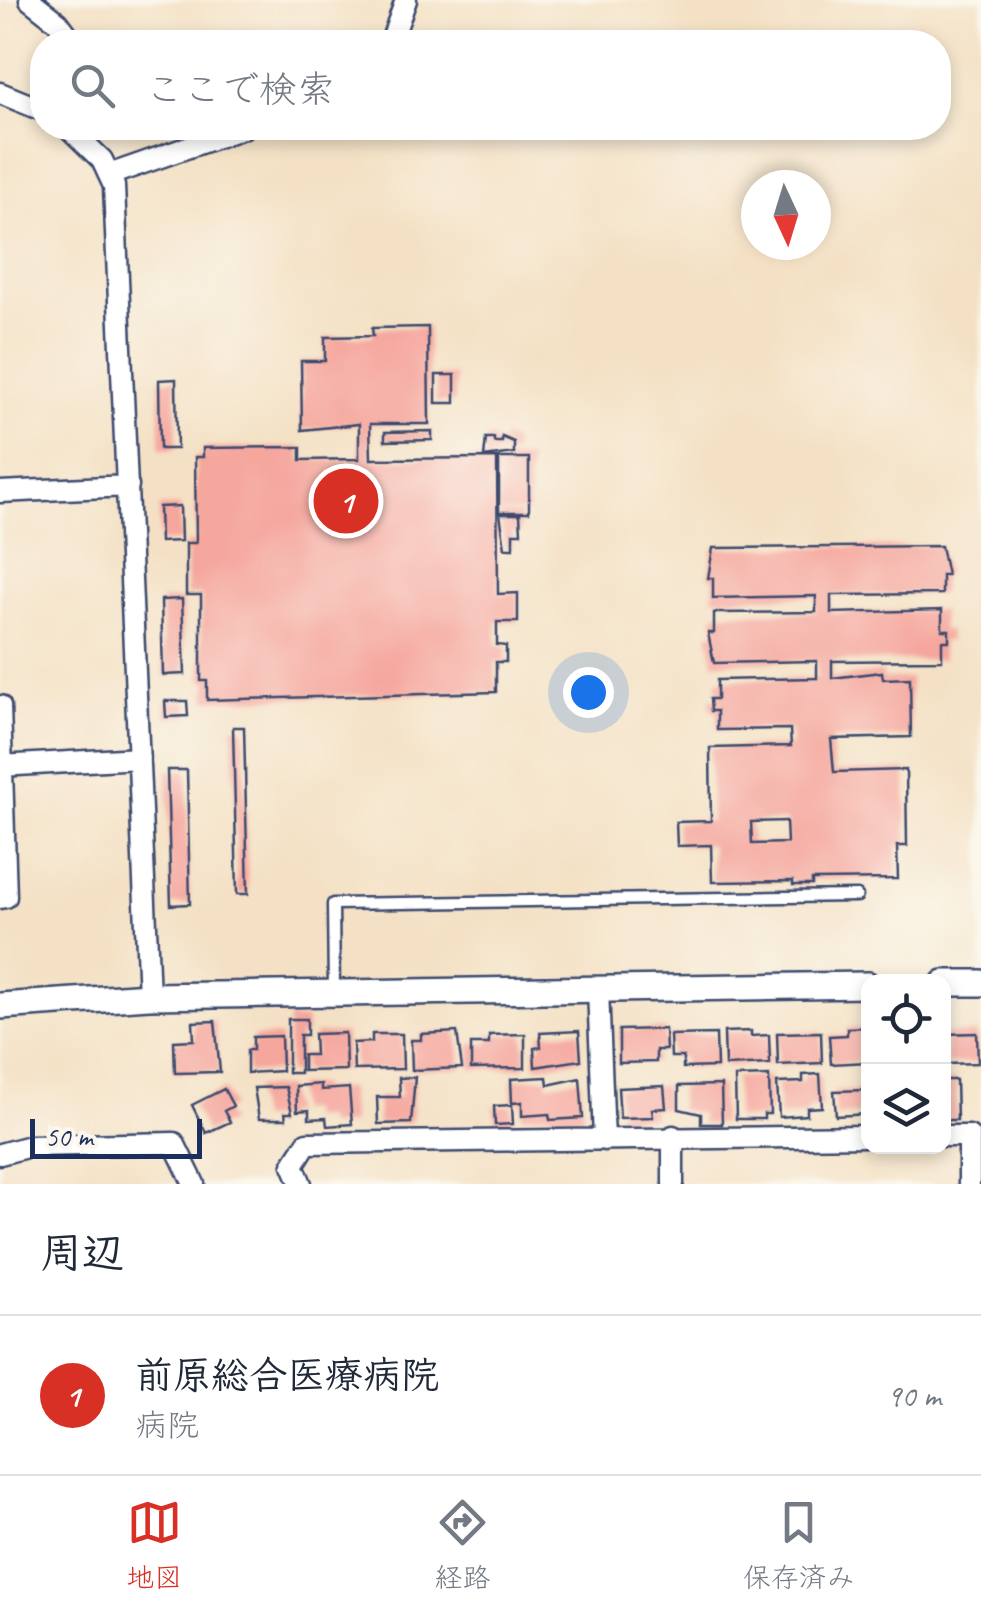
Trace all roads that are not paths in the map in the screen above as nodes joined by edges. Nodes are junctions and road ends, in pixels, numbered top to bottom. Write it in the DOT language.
graph roads {
  1 [pos="30,0"];
  2 [pos="406,0"];
  3 [pos="64,30"];
  4 [pos="395,30"];
  5 [pos="0,94"];
  6 [pos="30,105"];
  7 [pos="86,140"];
  8 [pos="210,140"];
  9 [pos="109,176"];
  10 [pos="128,486"];
  11 [pos="0,492"];
  12 [pos="0,706"];
  13 [pos="139,758"];
  14 [pos="2,766"];
  15 [pos="857,896"];
  16 [pos="0,898"];
  17 [pos="981,983"];
  18 [pos="951,984"];
  19 [pos="861,985"];
  20 [pos="598,989"];
  21 [pos="334,993"];
  22 [pos="149,996"];
  23 [pos="0,1006"];
  24 [pos="673,1136"];
  25 [pos="861,1136"];
  26 [pos="951,1136"];
  27 [pos="604,1140"];
  28 [pos="0,1154"];
  29 [pos="194,1184"];
  30 [pos="301,1184"];
  31 [pos="673,1184"];
  32 [pos="969,1184"];
  1 -- 3 [label="street"];
  2 -- 4 [label="street"];
  5 -- 6 [label="street"];
  7 -- 9 [label="street"];
  8 -- 9 [label="street"];
  9 -- 10 [label="street"];
  10 -- 11 [label="street"];
  10 -- 13 [label="street"];
  12 -- 14 [label="street"];
  13 -- 14 [label="street"];
  13 -- 22 [label="street"];
  14 -- 16 [label="street"];
  15 -- 21 [label="lane"];
  17 -- 18 [label="street"];
  19 -- 20 [label="street"];
  20 -- 21 [label="street"];
  20 -- 27 [label="street"];
  21 -- 22 [label="street"];
  22 -- 23 [label="street"];
  24 -- 25 [label="street"];
  24 -- 27 [label="street"];
  24 -- 31 [label="street"];
  26 -- 32 [label="street"];
  27 -- 30 [label="street"];
  28 -- 29 [label="street"];
}
